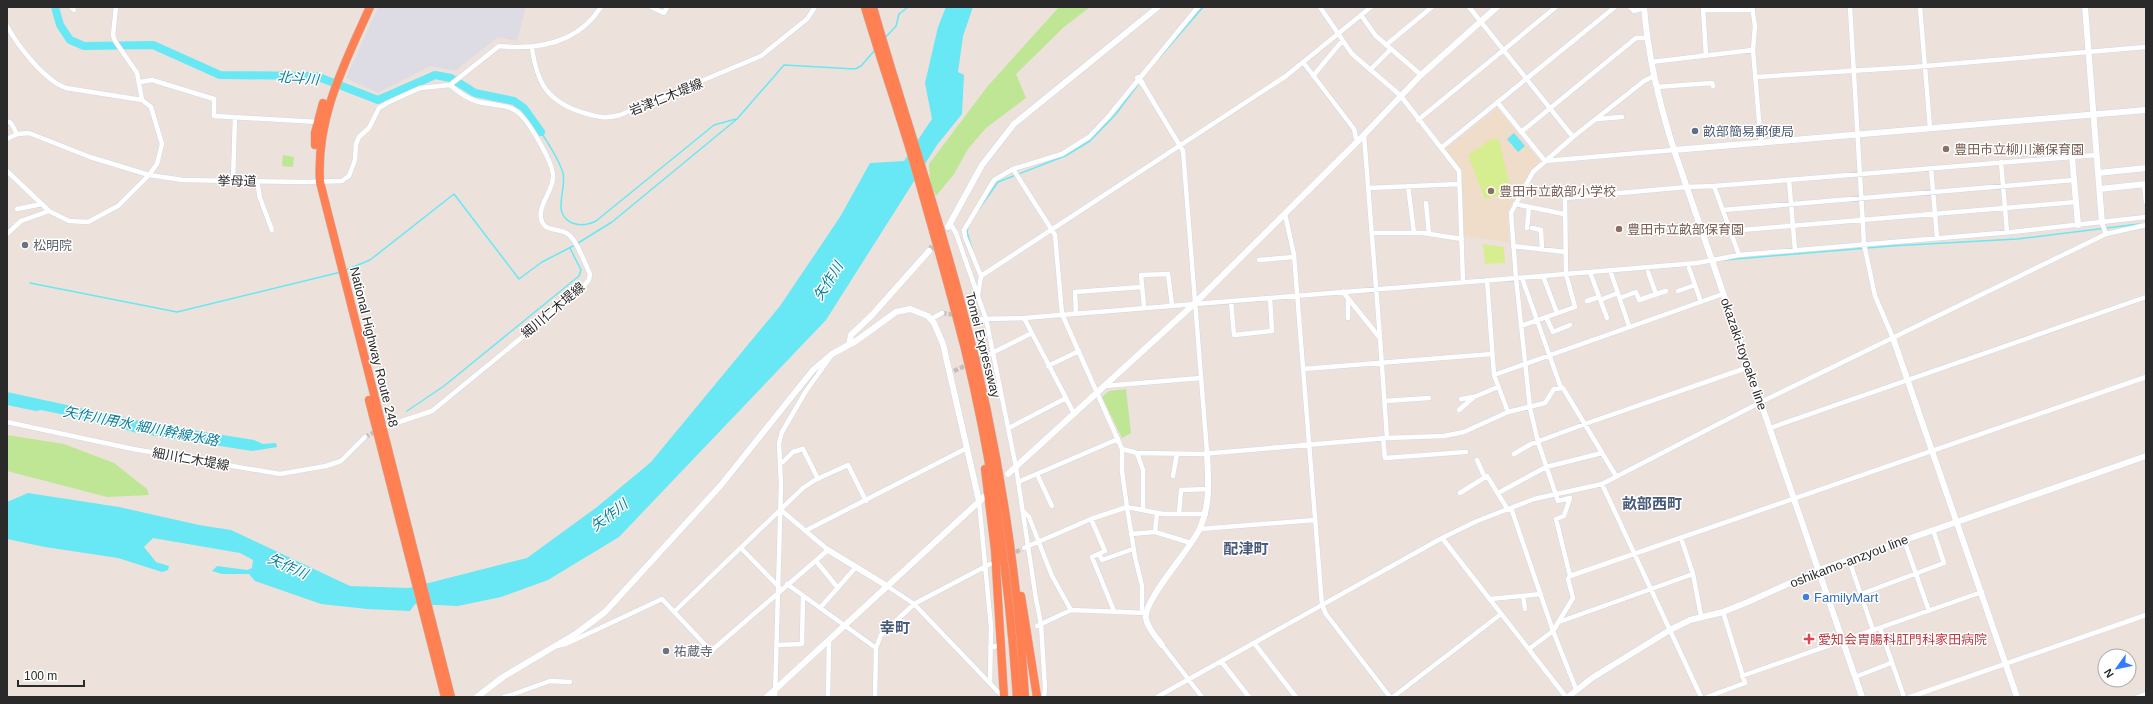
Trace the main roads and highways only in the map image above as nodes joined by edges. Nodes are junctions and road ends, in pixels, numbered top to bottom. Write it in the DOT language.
graph roads {
  1 [pos="364,7"];
  2 [pos="370,7"];
  3 [pos="865,7"];
  4 [pos="873,7"];
  5 [pos="333,83"];
  6 [pos="317,182"];
  7 [pos="974,389"];
  8 [pos="384,445"];
  9 [pos="1005,509"];
  10 [pos="1002,694"];
  11 [pos="1021,696"];
  12 [pos="1039,696"];
  13 [pos="445,697"];
  14 [pos="451,697"];
  1 -- 5 [label="highway, National Highway Route 248"];
  2 -- 5 [label="highway, National Highway Route 248"];
  3 -- 7 [label="highway, Tomei Expressway"];
  4 -- 9 [label="highway, Tomei Expressway"];
  5 -- 6 [label="highway, National Highway Route 248"];
  5 -- 6 [label="highway, National Highway Route 248"];
  6 -- 8 [label="highway, National Highway Route 248"];
  7 -- 10 [label="highway"];
  7 -- 11 [label="highway, Tomei Expressway"];
  8 -- 13 [label="highway, National Highway Route 248"];
  8 -- 14 [label="highway, National Highway Route 248"];
  9 -- 11 [label="highway, Tomei Expressway"];
  9 -- 12 [label="highway"];
}
